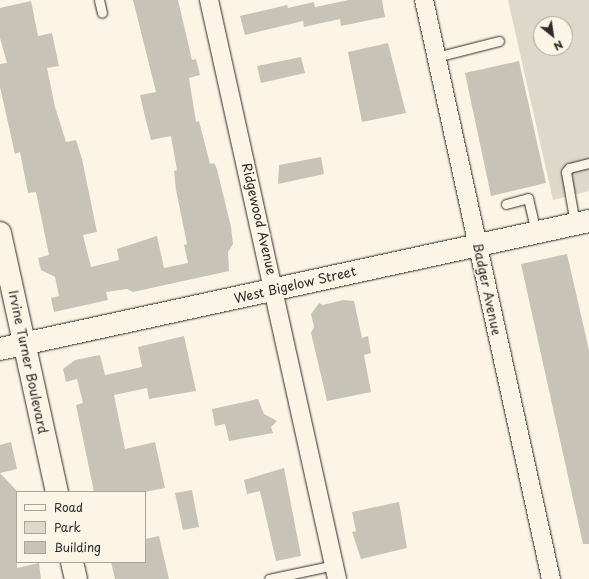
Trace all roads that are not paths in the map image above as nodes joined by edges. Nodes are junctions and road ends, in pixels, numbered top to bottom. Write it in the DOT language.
graph roads {
  1 [pos="99,0"];
  2 [pos="209,0"];
  3 [pos="424,0"];
  4 [pos="102,13"];
  5 [pos="499,41"];
  6 [pos="436,57"];
  7 [pos="589,163"];
  8 [pos="506,204"];
  9 [pos="582,222"];
  10 [pos="536,232"];
  11 [pos="0,233"];
  12 [pos="478,246"];
  13 [pos="275,290"];
  14 [pos="24,344"];
  15 [pos="0,349"];
  16 [pos="57,491"];
  17 [pos="72,563"];
  18 [pos="335,572"];
  19 [pos="76,579"];
  20 [pos="269,579"];
  21 [pos="551,579"];
  1 -- 4 [label="lane"];
  2 -- 13 [label="street, Ridgewood Avenue"];
  3 -- 6 [label="street, Badger Avenue"];
  5 -- 6 [label="lane"];
  6 -- 12 [label="street, Badger Avenue"];
  7 -- 9 [label="lane"];
  8 -- 10 [label="lane"];
  9 -- 10 [label="street, West Bigelow Street"];
  10 -- 12 [label="street, West Bigelow Street"];
  11 -- 14 [label="street, Irvine Turner Boulevard"];
  12 -- 13 [label="street, West Bigelow Street"];
  12 -- 21 [label="street, Badger Avenue"];
  13 -- 14 [label="street, West Bigelow Street"];
  13 -- 18 [label="street, Ridgewood Avenue"];
  14 -- 15 [label="street, West Bigelow Street"];
  14 -- 16 [label="street, Irvine Turner Boulevard"];
  17 -- 19 [label="street"];
  18 -- 20 [label="lane"];
}
